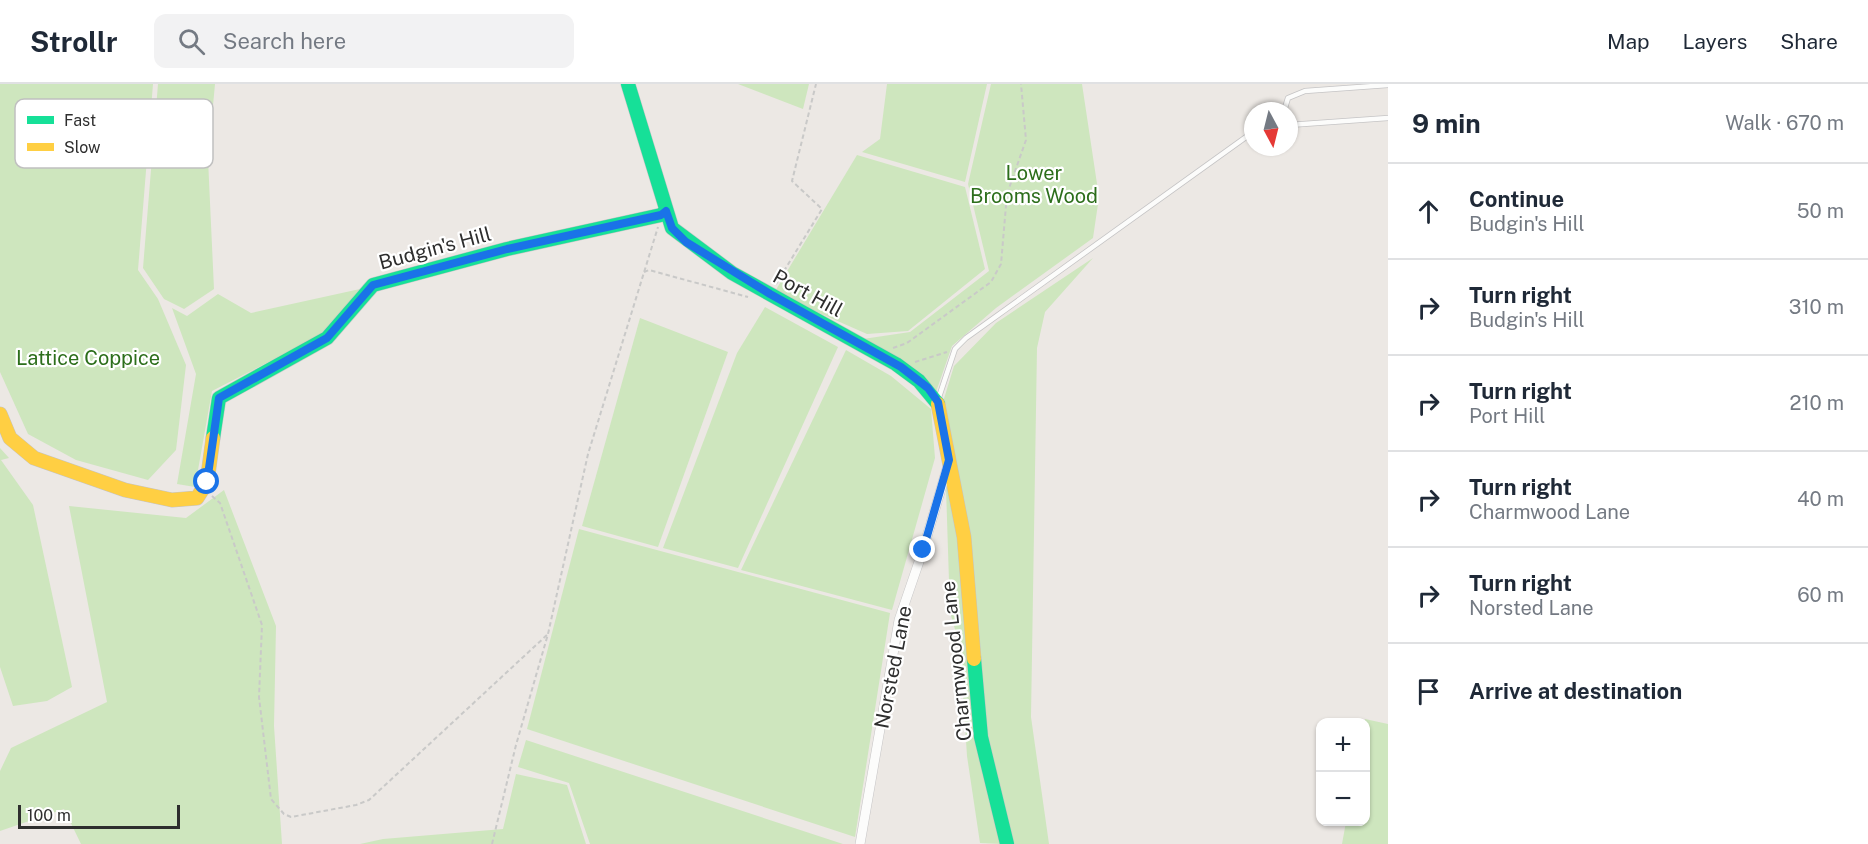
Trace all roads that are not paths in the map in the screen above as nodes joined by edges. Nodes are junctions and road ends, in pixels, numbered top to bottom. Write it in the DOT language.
graph roads {
  1 [pos="628,84"];
  2 [pos="1388,85"];
  3 [pos="1287,102"];
  4 [pos="1388,118"];
  5 [pos="1298,124"];
  6 [pos="1244,138"];
  7 [pos="664,213"];
  8 [pos="938,402"];
  9 [pos="0,414"];
  10 [pos="949,460"];
  11 [pos="860,844"];
  12 [pos="1007,844"];
  1 -- 7 [label="street, Port Hill"];
  2 -- 3 [label="lane"];
  4 -- 5 [label="lane"];
  6 -- 8 [label="lane"];
  7 -- 8 [label="street, Port Hill"];
  7 -- 9 [label="street, Budgin's Hill"];
  8 -- 10 [label="street, Charmwood Lane"];
  10 -- 11 [label="street, Norsted Lane"];
  10 -- 12 [label="street, Charmwood Lane"];
}
